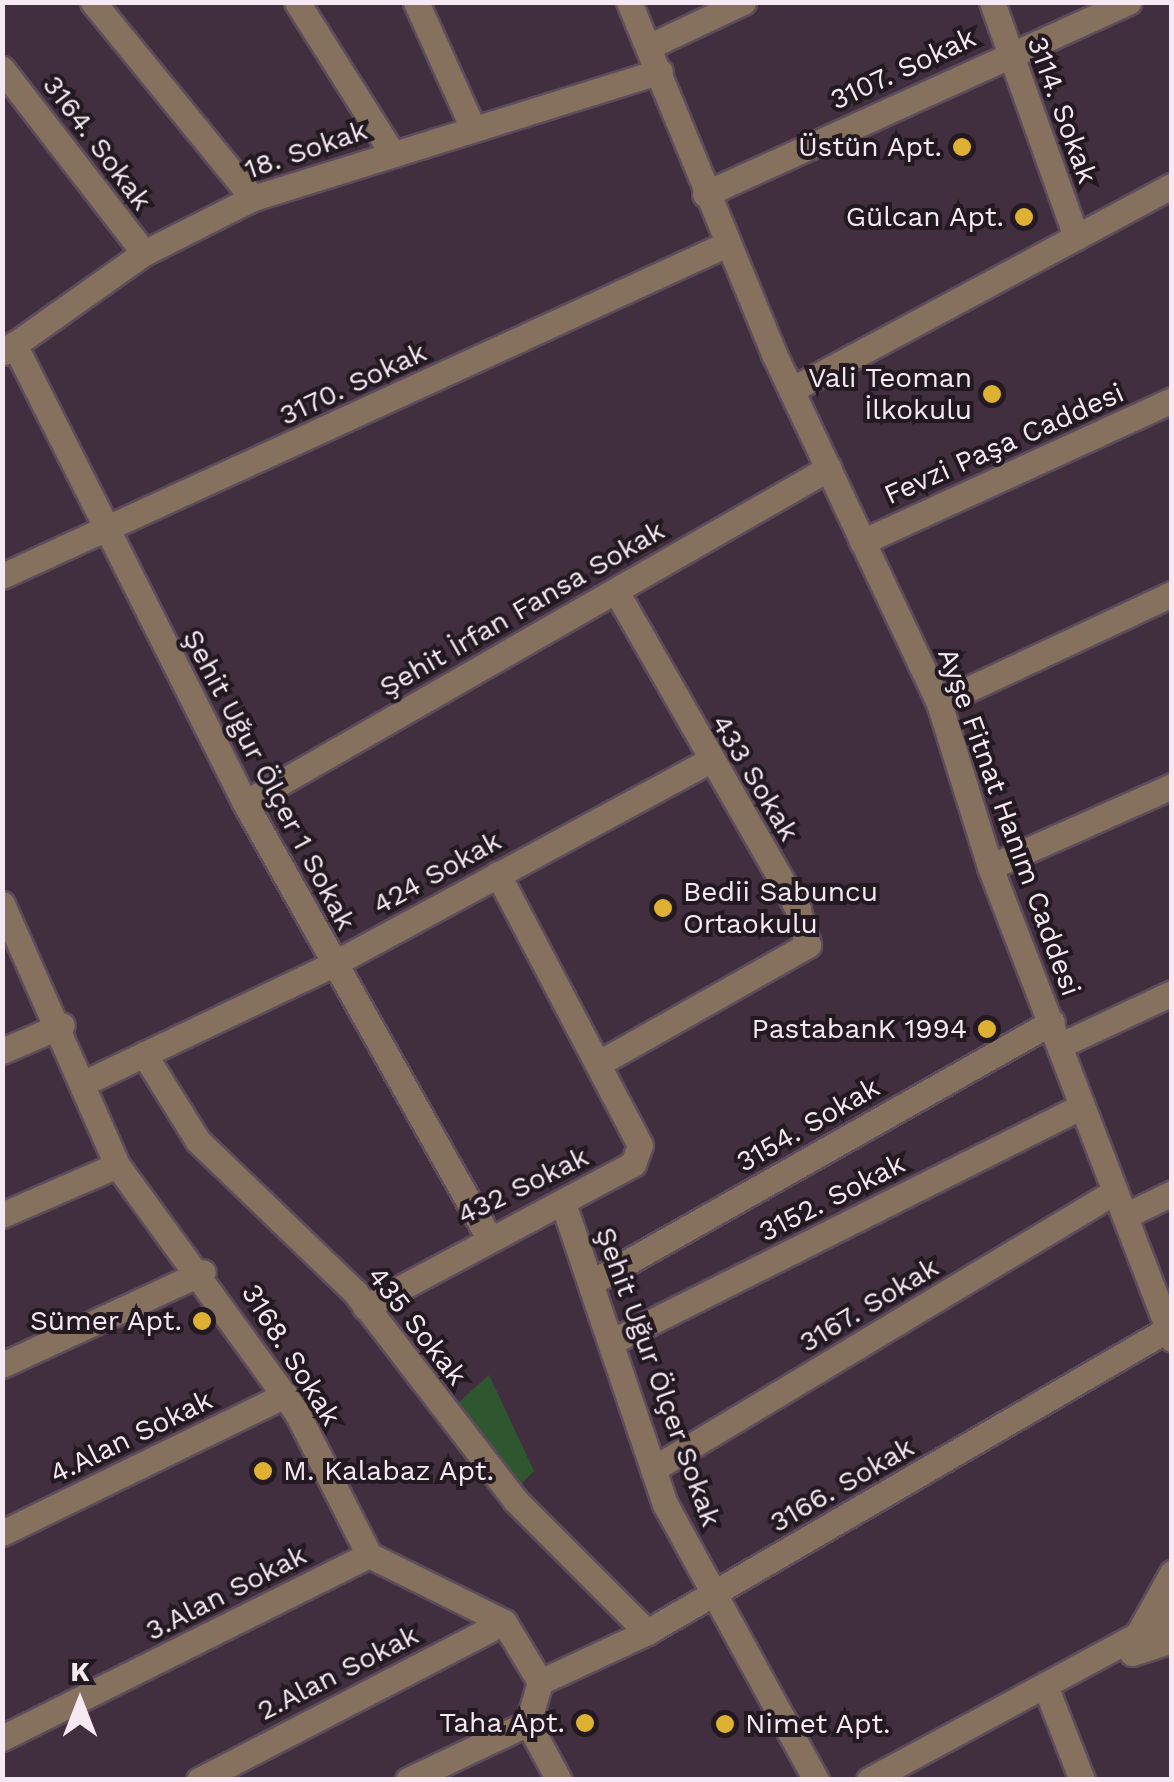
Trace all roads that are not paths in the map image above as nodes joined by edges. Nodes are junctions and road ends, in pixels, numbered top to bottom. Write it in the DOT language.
graph roads {
  1 [pos="93,2"];
  2 [pos="296,2"];
  3 [pos="416,2"];
  4 [pos="628,2"];
  5 [pos="743,2"];
  6 [pos="992,2"];
  7 [pos="1129,2"];
  8 [pos="650,46"];
  9 [pos="1010,52"];
  10 [pos="2,69"];
  11 [pos="660,71"];
  12 [pos="473,128"];
  13 [pos="392,153"];
  14 [pos="1172,186"];
  15 [pos="705,194"];
  16 [pos="254,198"];
  17 [pos="1076,237"];
  18 [pos="726,244"];
  19 [pos="144,254"];
  20 [pos="8,349"];
  21 [pos="791,390"];
  22 [pos="1172,400"];
  23 [pos="829,468"];
  24 [pos="104,533"];
  25 [pos="862,542"];
  26 [pos="2,576"];
  27 [pos="616,590"];
  28 [pos="1172,594"];
  29 [pos="939,703"];
  30 [pos="707,762"];
  31 [pos="1172,786"];
  32 [pos="245,803"];
  33 [pos="990,867"];
  34 [pos="498,874"];
  35 [pos="2,904"];
  36 [pos="334,964"];
  37 [pos="1172,993"];
  38 [pos="62,1025"];
  39 [pos="1058,1033"];
  40 [pos="2,1051"];
  41 [pos="144,1054"];
  42 [pos="601,1062"];
  43 [pos="84,1083"];
  44 [pos="1080,1107"];
  45 [pos="117,1164"];
  46 [pos="1172,1192"];
  47 [pos="562,1202"];
  48 [pos="1122,1203"];
  49 [pos="2,1215"];
  50 [pos="486,1235"];
  51 [pos="203,1272"];
  52 [pos="594,1281"];
  53 [pos="366,1307"];
  54 [pos="1170,1334"];
  55 [pos="611,1342"];
  56 [pos="2,1365"];
  57 [pos="285,1395"];
  58 [pos="654,1469"];
  59 [pos="2,1533"];
  60 [pos="369,1555"];
  61 [pos="1172,1573"];
  62 [pos="710,1596"];
  63 [pos="1172,1616"];
  64 [pos="504,1622"];
  65 [pos="647,1632"];
  66 [pos="1172,1640"];
  67 [pos="1133,1641"];
  68 [pos="1076,1674"];
  69 [pos="540,1682"];
  70 [pos="1046,1688"];
  71 [pos="528,1723"];
  72 [pos="2,1738"];
  73 [pos="199,1780"];
  74 [pos="408,1780"];
  75 [pos="559,1780"];
  76 [pos="816,1780"];
  77 [pos="869,1780"];
  78 [pos="1082,1780"];
  1 -- 16 [label="street"];
  2 -- 13 [label="street"];
  3 -- 12 [label="street"];
  4 -- 8 [label="street, Ayşe Fitnat Hanım Caddesi"];
  5 -- 8 [label="street"];
  6 -- 9 [label="street, 3114. Sokak"];
  7 -- 9 [label="street, 3107. Sokak"];
  8 -- 11 [label="street, Ayşe Fitnat Hanım Caddesi"];
  9 -- 15 [label="street, 3107. Sokak"];
  9 -- 17 [label="street, 3114. Sokak"];
  10 -- 19 [label="street, 3164. Sokak"];
  11 -- 12 [label="street, 18. Sokak"];
  11 -- 15 [label="street, Ayşe Fitnat Hanım Caddesi"];
  12 -- 13 [label="street, 18. Sokak"];
  13 -- 16 [label="street, 18. Sokak"];
  14 -- 17 [label="street"];
  15 -- 18 [label="street, Ayşe Fitnat Hanım Caddesi"];
  16 -- 19 [label="street, 18. Sokak"];
  17 -- 21 [label="street"];
  18 -- 21 [label="street, Ayşe Fitnat Hanım Caddesi"];
  18 -- 24 [label="street, 3170. Sokak"];
  19 -- 20 [label="street, 18. Sokak"];
  20 -- 24 [label="street, Şehit Uğur Ölçer 1 Sokak"];
  21 -- 23 [label="street, Ayşe Fitnat Hanım Caddesi"];
  22 -- 25 [label="street, Fevzi Paşa Caddesi"];
  23 -- 25 [label="street, Ayşe Fitnat Hanım Caddesi"];
  23 -- 27 [label="street, Şehit İrfan Fansa Sokak"];
  24 -- 26 [label="street, 3170. Sokak"];
  24 -- 32 [label="street, Şehit Uğur Ölçer 1 Sokak"];
  25 -- 29 [label="street, Ayşe Fitnat Hanım Caddesi"];
  27 -- 30 [label="street, 433 Sokak"];
  27 -- 32 [label="street, Şehit İrfan Fansa Sokak"];
  28 -- 29 [label="street"];
  29 -- 33 [label="street, Ayşe Fitnat Hanım Caddesi"];
  30 -- 34 [label="street, 424 Sokak"];
  30 -- 42 [label="street, 433 Sokak"];
  31 -- 33 [label="street"];
  32 -- 36 [label="street, Şehit Uğur Ölçer 1 Sokak"];
  33 -- 39 [label="street, Ayşe Fitnat Hanım Caddesi"];
  34 -- 36 [label="street, 424 Sokak"];
  34 -- 42 [label="street, 432 Sokak"];
  35 -- 38 [label="street, 3168. Sokak"];
  36 -- 41 [label="street, 424 Sokak"];
  36 -- 50 [label="street, Şehit Uğur Ölçer 1 Sokak"];
  37 -- 39 [label="street, 3154. Sokak"];
  38 -- 40 [label="street"];
  38 -- 43 [label="street, 3168. Sokak"];
  39 -- 44 [label="street, Ayşe Fitnat Hanım Caddesi"];
  39 -- 52 [label="street, 3154. Sokak"];
  41 -- 43 [label="street, 424 Sokak"];
  41 -- 53 [label="street, 435 Sokak"];
  42 -- 47 [label="street, 432 Sokak"];
  43 -- 45 [label="street, 3168. Sokak"];
  44 -- 48 [label="street, Ayşe Fitnat Hanım Caddesi"];
  44 -- 55 [label="street, 3152. Sokak"];
  45 -- 49 [label="street"];
  45 -- 51 [label="street, 3168. Sokak"];
  46 -- 48 [label="street, 3167. Sokak"];
  47 -- 50 [label="street, 432 Sokak"];
  47 -- 52 [label="street, Şehit Uğur Ölçer Sokak"];
  48 -- 54 [label="street, Ayşe Fitnat Hanım Caddesi"];
  48 -- 58 [label="street, 3167. Sokak"];
  50 -- 53 [label="street, 432 Sokak"];
  51 -- 56 [label="street"];
  51 -- 57 [label="street, 3168. Sokak"];
  52 -- 55 [label="street, Şehit Uğur Ölçer Sokak"];
  53 -- 65 [label="street, 435 Sokak"];
  54 -- 62 [label="street, 3166. Sokak"];
  55 -- 58 [label="street, Şehit Uğur Ölçer Sokak"];
  57 -- 59 [label="street, 4.Alan Sokak"];
  57 -- 60 [label="street, 3168. Sokak"];
  58 -- 62 [label="street, Şehit Uğur Ölçer Sokak"];
  60 -- 64 [label="street"];
  60 -- 72 [label="street, 3.Alan Sokak"];
  61 -- 67 [label="street"];
  62 -- 65 [label="street, 3166. Sokak"];
  62 -- 76 [label="street, Şehit Uğur Ölçer Sokak"];
  63 -- 67 [label="street"];
  64 -- 69 [label="street"];
  64 -- 73 [label="street, 2.Alan Sokak"];
  65 -- 69 [label="street, 3166. Sokak"];
  66 -- 68 [label="street"];
  67 -- 68 [label="street"];
  68 -- 70 [label="street"];
  69 -- 71 [label="street"];
  70 -- 77 [label="street"];
  70 -- 78 [label="street"];
  71 -- 74 [label="street"];
  71 -- 75 [label="street"];
}
